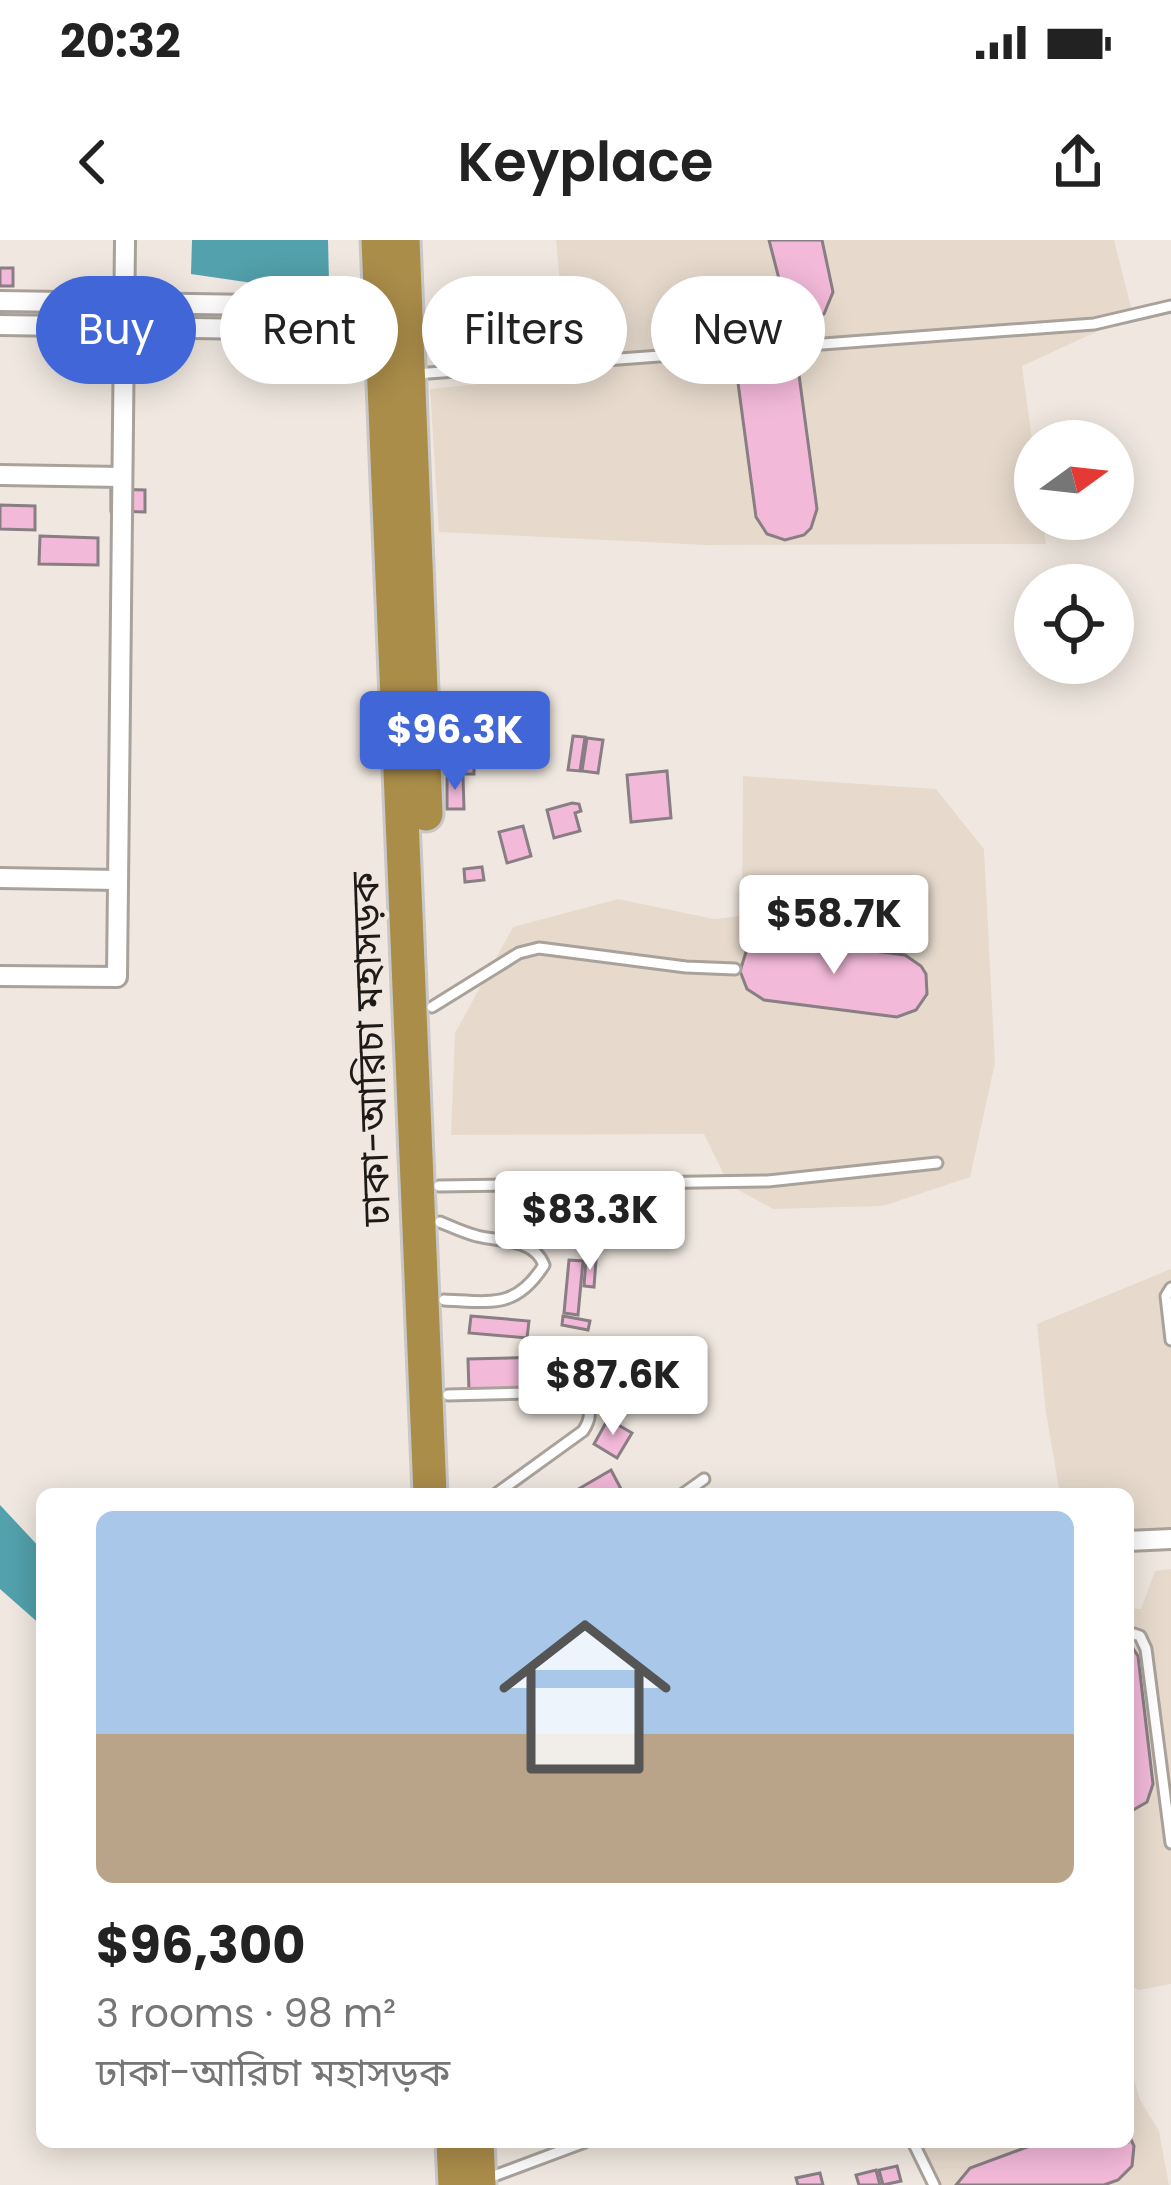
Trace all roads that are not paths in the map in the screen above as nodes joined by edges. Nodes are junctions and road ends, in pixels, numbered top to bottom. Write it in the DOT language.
graph roads {
  1 [pos="125,240"];
  2 [pos="378,240"];
  3 [pos="403,240"];
  4 [pos="124,276"];
  5 [pos="380,276"];
  6 [pos="0,301"];
  7 [pos="36,302"];
  8 [pos="1171,306"];
  9 [pos="0,325"];
  10 [pos="36,326"];
  11 [pos="410,374"];
  12 [pos="123,384"];
  13 [pos="385,384"];
  14 [pos="0,475"];
  15 [pos="122,477"];
  16 [pos="0,878"];
  17 [pos="118,880"];
  18 [pos="735,969"];
  19 [pos="0,976"];
  20 [pos="432,1007"];
  21 [pos="937,1163"];
  22 [pos="440,1186"];
  23 [pos="440,1222"];
  24 [pos="1171,1288"];
  25 [pos="444,1300"];
  26 [pos="1171,1340"];
  27 [pos="448,1395"];
  28 [pos="704,1479"];
  29 [pos="430,1488"];
  30 [pos="452,1488"];
  31 [pos="504,1488"];
  32 [pos="691,1488"];
  33 [pos="1171,1539"];
  34 [pos="1134,1541"];
  35 [pos="1134,1634"];
  36 [pos="1171,1843"];
  37 [pos="455,2148"];
  38 [pos="476,2148"];
  39 [pos="569,2148"];
  40 [pos="916,2148"];
  41 [pos="470,2184"];
  42 [pos="934,2185"];
  1 -- 4 [label="street"];
  2 -- 5 [label="highway, ঢাকা-আরিচা মহাসড়ক"];
  3 -- 11 [label="highway, ঢাকা-আরিচা মহাসড়ক"];
  6 -- 7 [label="street"];
  8 -- 11 [label="lane"];
  9 -- 10 [label="street"];
  11 -- 20 [label="highway, ঢাকা-আরিচা মহাসড়ক"];
  12 -- 15 [label="street"];
  13 -- 29 [label="highway, ঢাকা-আরিচা মহাসড়ক"];
  14 -- 15 [label="street"];
  15 -- 17 [label="street"];
  16 -- 17 [label="street"];
  17 -- 19 [label="street"];
  18 -- 20 [label="lane"];
  20 -- 22 [label="highway, ঢাকা-আরিচা মহাসড়ক"];
  21 -- 22 [label="lane"];
  22 -- 23 [label="highway, ঢাকা-আরিচা মহাসড়ক"];
  23 -- 25 [label="highway, ঢাকা-আরিচা মহাসড়ক"];
  23 -- 25 [label="lane"];
  24 -- 26 [label="lane"];
  25 -- 27 [label="highway, ঢাকা-আরিচা মহাসড়ক"];
  27 -- 30 [label="highway, ঢাকা-আরিচা মহাসড়ক"];
  27 -- 31 [label="lane"];
  28 -- 32 [label="lane"];
  33 -- 34 [label="street"];
  35 -- 36 [label="lane"];
  37 -- 41 [label="highway"];
  38 -- 41 [label="highway"];
  39 -- 41 [label="lane"];
  40 -- 42 [label="lane"];
}
